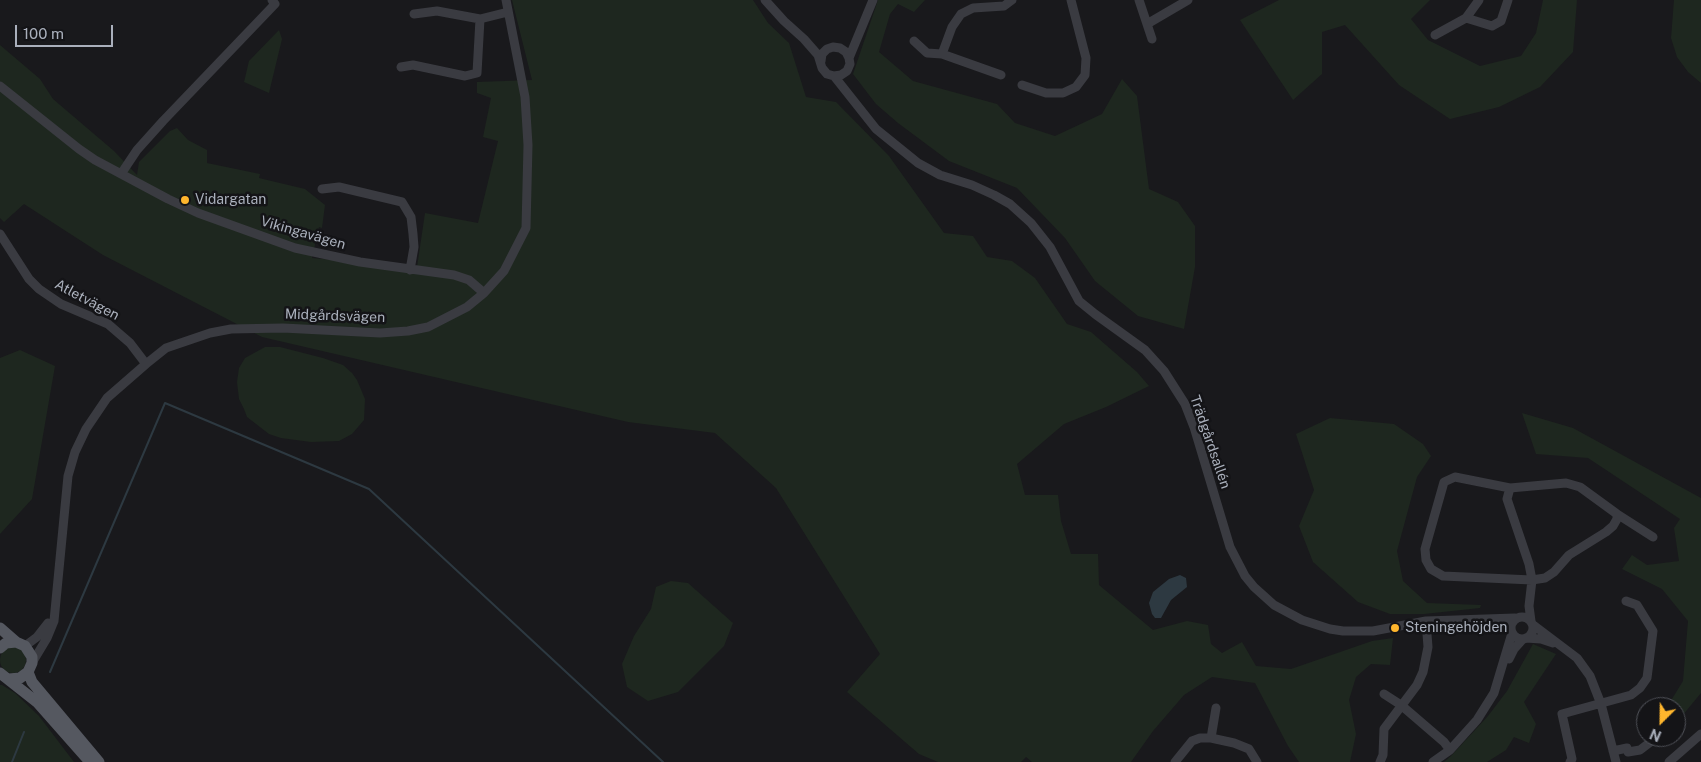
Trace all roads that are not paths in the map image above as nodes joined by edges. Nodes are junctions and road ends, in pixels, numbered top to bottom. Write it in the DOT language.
graph roads {
  1 [pos="272,0"];
  2 [pos="506,0"];
  3 [pos="765,0"];
  4 [pos="873,0"];
  5 [pos="1012,0"];
  6 [pos="1071,0"];
  7 [pos="1139,0"];
  8 [pos="1188,0"];
  9 [pos="1478,0"];
  10 [pos="1508,0"];
  11 [pos="508,12"];
  12 [pos="414,14"];
  13 [pos="1466,18"];
  14 [pos="480,19"];
  15 [pos="1147,24"];
  16 [pos="862,30"];
  17 [pos="1435,35"];
  18 [pos="804,39"];
  19 [pos="1152,39"];
  20 [pos="914,41"];
  21 [pos="840,48"];
  22 [pos="827,50"];
  23 [pos="942,54"];
  24 [pos="849,58"];
  25 [pos="821,61"];
  26 [pos="401,67"];
  27 [pos="847,71"];
  28 [pos="1001,74"];
  29 [pos="834,76"];
  30 [pos="1022,85"];
  31 [pos="0,86"];
  32 [pos="853,100"];
  33 [pos="121,174"];
  34 [pos="322,189"];
  35 [pos="0,234"];
  36 [pos="410,270"];
  37 [pos="484,293"];
  38 [pos="146,364"];
  39 [pos="1510,488"];
  40 [pos="1617,514"];
  41 [pos="1653,537"];
  42 [pos="1532,580"];
  43 [pos="1530,593"];
  44 [pos="1626,601"];
  45 [pos="55,607"];
  46 [pos="1517,618"];
  47 [pos="1474,619"];
  48 [pos="1426,620"];
  49 [pos="1531,622"];
  50 [pos="0,628"];
  51 [pos="1511,632"];
  52 [pos="1524,638"];
  53 [pos="20,644"];
  54 [pos="1563,647"];
  55 [pos="0,648"];
  56 [pos="30,667"];
  57 [pos="1501,675"];
  58 [pos="3,676"];
  59 [pos="1384,694"];
  60 [pos="1601,704"];
  61 [pos="1401,706"];
  62 [pos="1216,708"];
  63 [pos="1701,734"];
  64 [pos="1211,738"];
  65 [pos="1644,747"];
  66 [pos="1450,750"];
  67 [pos="1613,750"];
  68 [pos="90,762"];
  69 [pos="99,762"];
  70 [pos="1175,762"];
  71 [pos="1257,762"];
  72 [pos="1380,762"];
  73 [pos="1434,762"];
  74 [pos="1570,762"];
  75 [pos="1616,762"];
  76 [pos="1669,762"];
  1 -- 33 [label="street"];
  2 -- 11 [label="street, Midgårdsvägen"];
  3 -- 18 [label="street"];
  4 -- 16 [label="street"];
  5 -- 23 [label="street"];
  6 -- 30 [label="street"];
  7 -- 15 [label="street"];
  8 -- 15 [label="street"];
  9 -- 13 [label="street"];
  10 -- 13 [label="street"];
  11 -- 14 [label="street"];
  11 -- 37 [label="street, Midgårdsvägen"];
  12 -- 14 [label="street"];
  13 -- 17 [label="street"];
  14 -- 26 [label="street"];
  15 -- 19 [label="street"];
  16 -- 21 [label="street"];
  16 -- 24 [label="street"];
  18 -- 22 [label="street"];
  18 -- 25 [label="street"];
  20 -- 23 [label="street"];
  21 -- 22 [label="street"];
  21 -- 24 [label="street"];
  22 -- 25 [label="street"];
  23 -- 28 [label="street"];
  24 -- 27 [label="street"];
  25 -- 29 [label="street"];
  27 -- 29 [label="street"];
  27 -- 32 [label="street, Trädgårdsallén"];
  29 -- 32 [label="street, Trädgårdsallén"];
  31 -- 33 [label="street, Vikingavägen"];
  32 -- 48 [label="street, Trädgårdsallén"];
  33 -- 36 [label="street, Vikingavägen"];
  34 -- 36 [label="street"];
  35 -- 38 [label="street, Atletvägen"];
  36 -- 37 [label="street, Vikingavägen"];
  37 -- 38 [label="street, Midgårdsvägen"];
  38 -- 45 [label="street, Midgårdsvägen"];
  39 -- 40 [label="street"];
  39 -- 42 [label="street"];
  39 -- 42 [label="street"];
  40 -- 41 [label="street"];
  40 -- 42 [label="street"];
  42 -- 43 [label="street"];
  43 -- 46 [label="street"];
  43 -- 49 [label="street"];
  44 -- 60 [label="street"];
  45 -- 53 [label="street, Midgårdsvägen"];
  45 -- 56 [label="street, Midgårdsvägen"];
  46 -- 47 [label="street, Trädgårdsallén"];
  46 -- 49 [label="street"];
  46 -- 51 [label="street"];
  47 -- 48 [label="street, Trädgårdsallén"];
  47 -- 51 [label="street, Trädgårdsallén"];
  48 -- 61 [label="street"];
  49 -- 52 [label="street"];
  49 -- 54 [label="street"];
  50 -- 53 [label="main road"];
  51 -- 52 [label="street"];
  51 -- 57 [label="street"];
  52 -- 54 [label="street"];
  52 -- 57 [label="street"];
  53 -- 55 [label="main road"];
  53 -- 56 [label="main road"];
  54 -- 60 [label="street"];
  56 -- 58 [label="main road"];
  56 -- 69 [label="main road"];
  57 -- 66 [label="street"];
  58 -- 68 [label="main road"];
  59 -- 61 [label="street"];
  60 -- 67 [label="street"];
  60 -- 74 [label="street"];
  61 -- 66 [label="street"];
  61 -- 72 [label="street"];
  62 -- 64 [label="street"];
  63 -- 76 [label="street"];
  64 -- 70 [label="street"];
  64 -- 71 [label="street"];
  65 -- 67 [label="street"];
  66 -- 73 [label="street"];
  67 -- 75 [label="street"];
}
